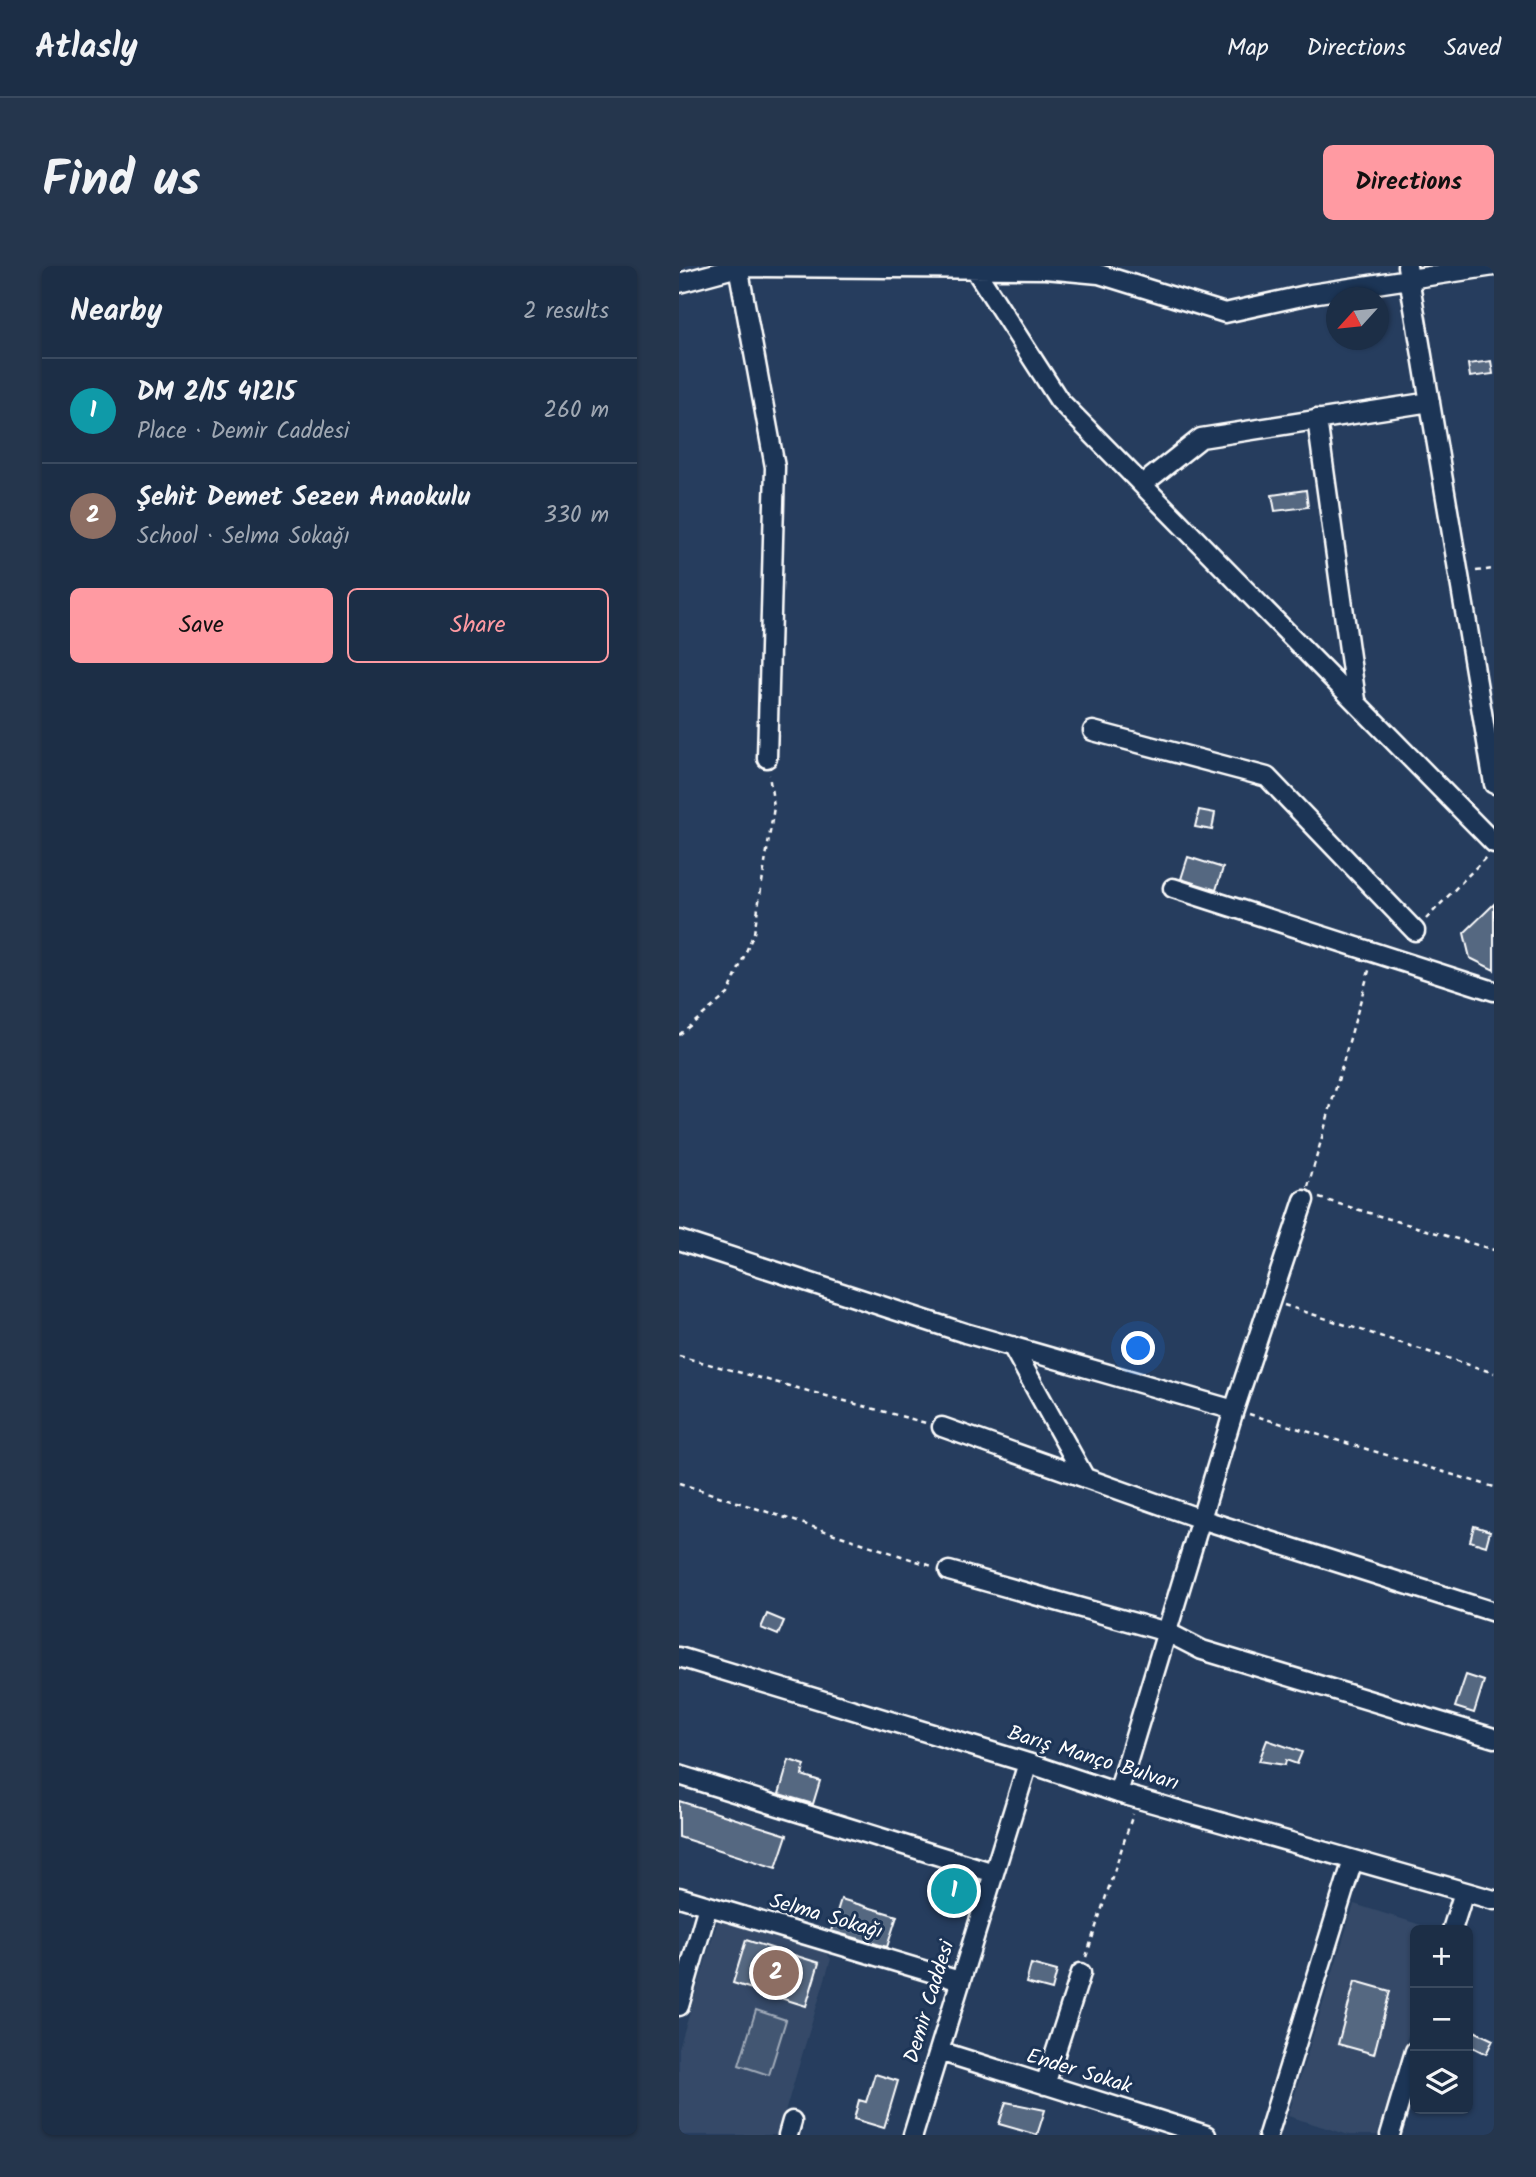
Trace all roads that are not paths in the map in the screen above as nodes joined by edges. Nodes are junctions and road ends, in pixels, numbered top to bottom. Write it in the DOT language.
graph roads {
  1 [pos="738,266"];
  2 [pos="1494,266"];
  3 [pos="974,268"];
  4 [pos="1408,273"];
  5 [pos="679,283"];
  6 [pos="1430,402"];
  7 [pos="1317,419"];
  8 [pos="1143,484"];
  9 [pos="1356,700"];
  10 [pos="1093,731"];
  11 [pos="767,758"];
  12 [pos="1494,783"];
  13 [pos="1494,843"];
  14 [pos="1173,888"];
  15 [pos="1415,931"];
  16 [pos="1494,991"];
  17 [pos="1305,1197"];
  18 [pos="679,1240"];
  19 [pos="1011,1346"];
  20 [pos="1234,1410"];
  21 [pos="942,1427"];
  22 [pos="1086,1478"];
  23 [pos="1201,1519"];
  24 [pos="949,1571"];
  25 [pos="1494,1612"];
  26 [pos="1167,1632"];
  27 [pos="679,1657"];
  28 [pos="1494,1738"];
  29 [pos="1028,1763"];
  30 [pos="679,1775"];
  31 [pos="1118,1793"];
  32 [pos="1353,1860"];
  33 [pos="994,1872"];
  34 [pos="1464,1892"];
  35 [pos="679,1897"];
  36 [pos="1494,1900"];
  37 [pos="708,1906"];
  38 [pos="1454,1925"];
  39 [pos="1081,1973"];
  40 [pos="960,1981"];
  41 [pos="679,2006"];
  42 [pos="939,2050"];
  43 [pos="1410,2068"];
  44 [pos="1045,2085"];
  45 [pos="913,2135"];
  46 [pos="1206,2135"];
  47 [pos="1268,2135"];
  48 [pos="1390,2135"];
  1 -- 3 [label="street"];
  1 -- 5 [label="street"];
  1 -- 11 [label="street"];
  2 -- 4 [label="street"];
  3 -- 4 [label="street"];
  3 -- 8 [label="street"];
  4 -- 6 [label="street"];
  6 -- 7 [label="street"];
  6 -- 12 [label="street"];
  7 -- 8 [label="street"];
  7 -- 9 [label="street"];
  8 -- 9 [label="street"];
  9 -- 13 [label="street"];
  10 -- 15 [label="street"];
  14 -- 16 [label="street"];
  17 -- 20 [label="street"];
  18 -- 19 [label="street"];
  19 -- 20 [label="street"];
  19 -- 22 [label="street"];
  20 -- 23 [label="street"];
  21 -- 22 [label="street"];
  22 -- 23 [label="street"];
  23 -- 25 [label="street"];
  23 -- 26 [label="street"];
  24 -- 26 [label="street"];
  26 -- 28 [label="street"];
  26 -- 31 [label="street"];
  27 -- 29 [label="street, Barış Manço Bulvarı"];
  29 -- 31 [label="street, Barış Manço Bulvarı"];
  29 -- 33 [label="street, Demir Caddesi"];
  30 -- 33 [label="street"];
  31 -- 32 [label="street, Barış Manço Bulvarı"];
  32 -- 34 [label="street, Barış Manço Bulvarı"];
  32 -- 47 [label="street"];
  33 -- 40 [label="street, Demir Caddesi"];
  34 -- 36 [label="street, Barış Manço Bulvarı"];
  34 -- 38 [label="street"];
  35 -- 37 [label="street, Selma Sokağı"];
  37 -- 40 [label="street, Selma Sokağı"];
  37 -- 41 [label="street"];
  39 -- 44 [label="street"];
  40 -- 42 [label="street, Demir Caddesi"];
  42 -- 44 [label="street, Ender Sokak"];
  42 -- 45 [label="street, Demir Caddesi"];
  43 -- 48 [label="street"];
  44 -- 46 [label="street, Ender Sokak"];
}
